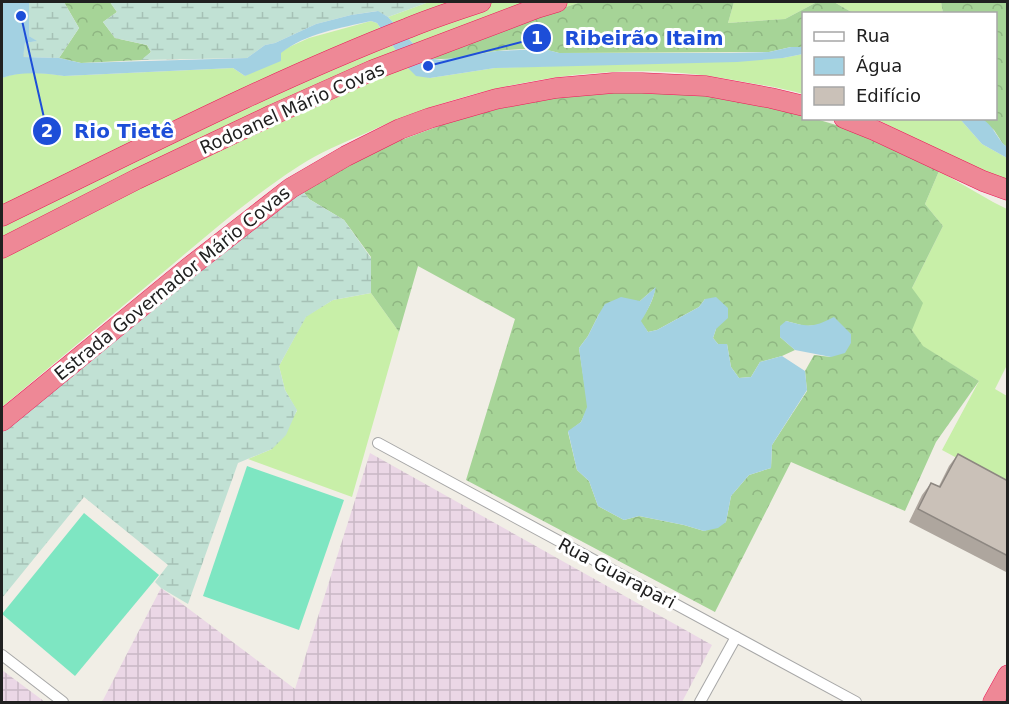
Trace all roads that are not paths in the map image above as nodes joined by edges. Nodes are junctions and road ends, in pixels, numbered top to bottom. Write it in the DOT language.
graph roads {
  1 [pos="481,2"];
  2 [pos="557,2"];
  3 [pos="802,106"];
  4 [pos="849,120"];
  5 [pos="983,182"];
  6 [pos="1008,190"];
  7 [pos="1008,198"];
  8 [pos="2,216"];
  9 [pos="2,248"];
  10 [pos="2,421"];
  11 [pos="378,443"];
  12 [pos="736,637"];
  13 [pos="2,655"];
  14 [pos="1008,675"];
  15 [pos="63,702"];
  16 [pos="700,702"];
  17 [pos="856,702"];
  18 [pos="993,702"];
  1 -- 8 [label="highway, Rodoanel Mário Covas"];
  2 -- 9 [label="highway, Rodoanel Mário Covas"];
  3 -- 10 [label="highway, Estrada Governador Mário Covas"];
  4 -- 5 [label="highway"];
  5 -- 6 [label="highway"];
  5 -- 7 [label="highway"];
  11 -- 12 [label="street, Rua Guarapari"];
  12 -- 16 [label="street"];
  12 -- 17 [label="street, Rua Guarapari"];
  13 -- 15 [label="street"];
  14 -- 18 [label="highway"];
}
